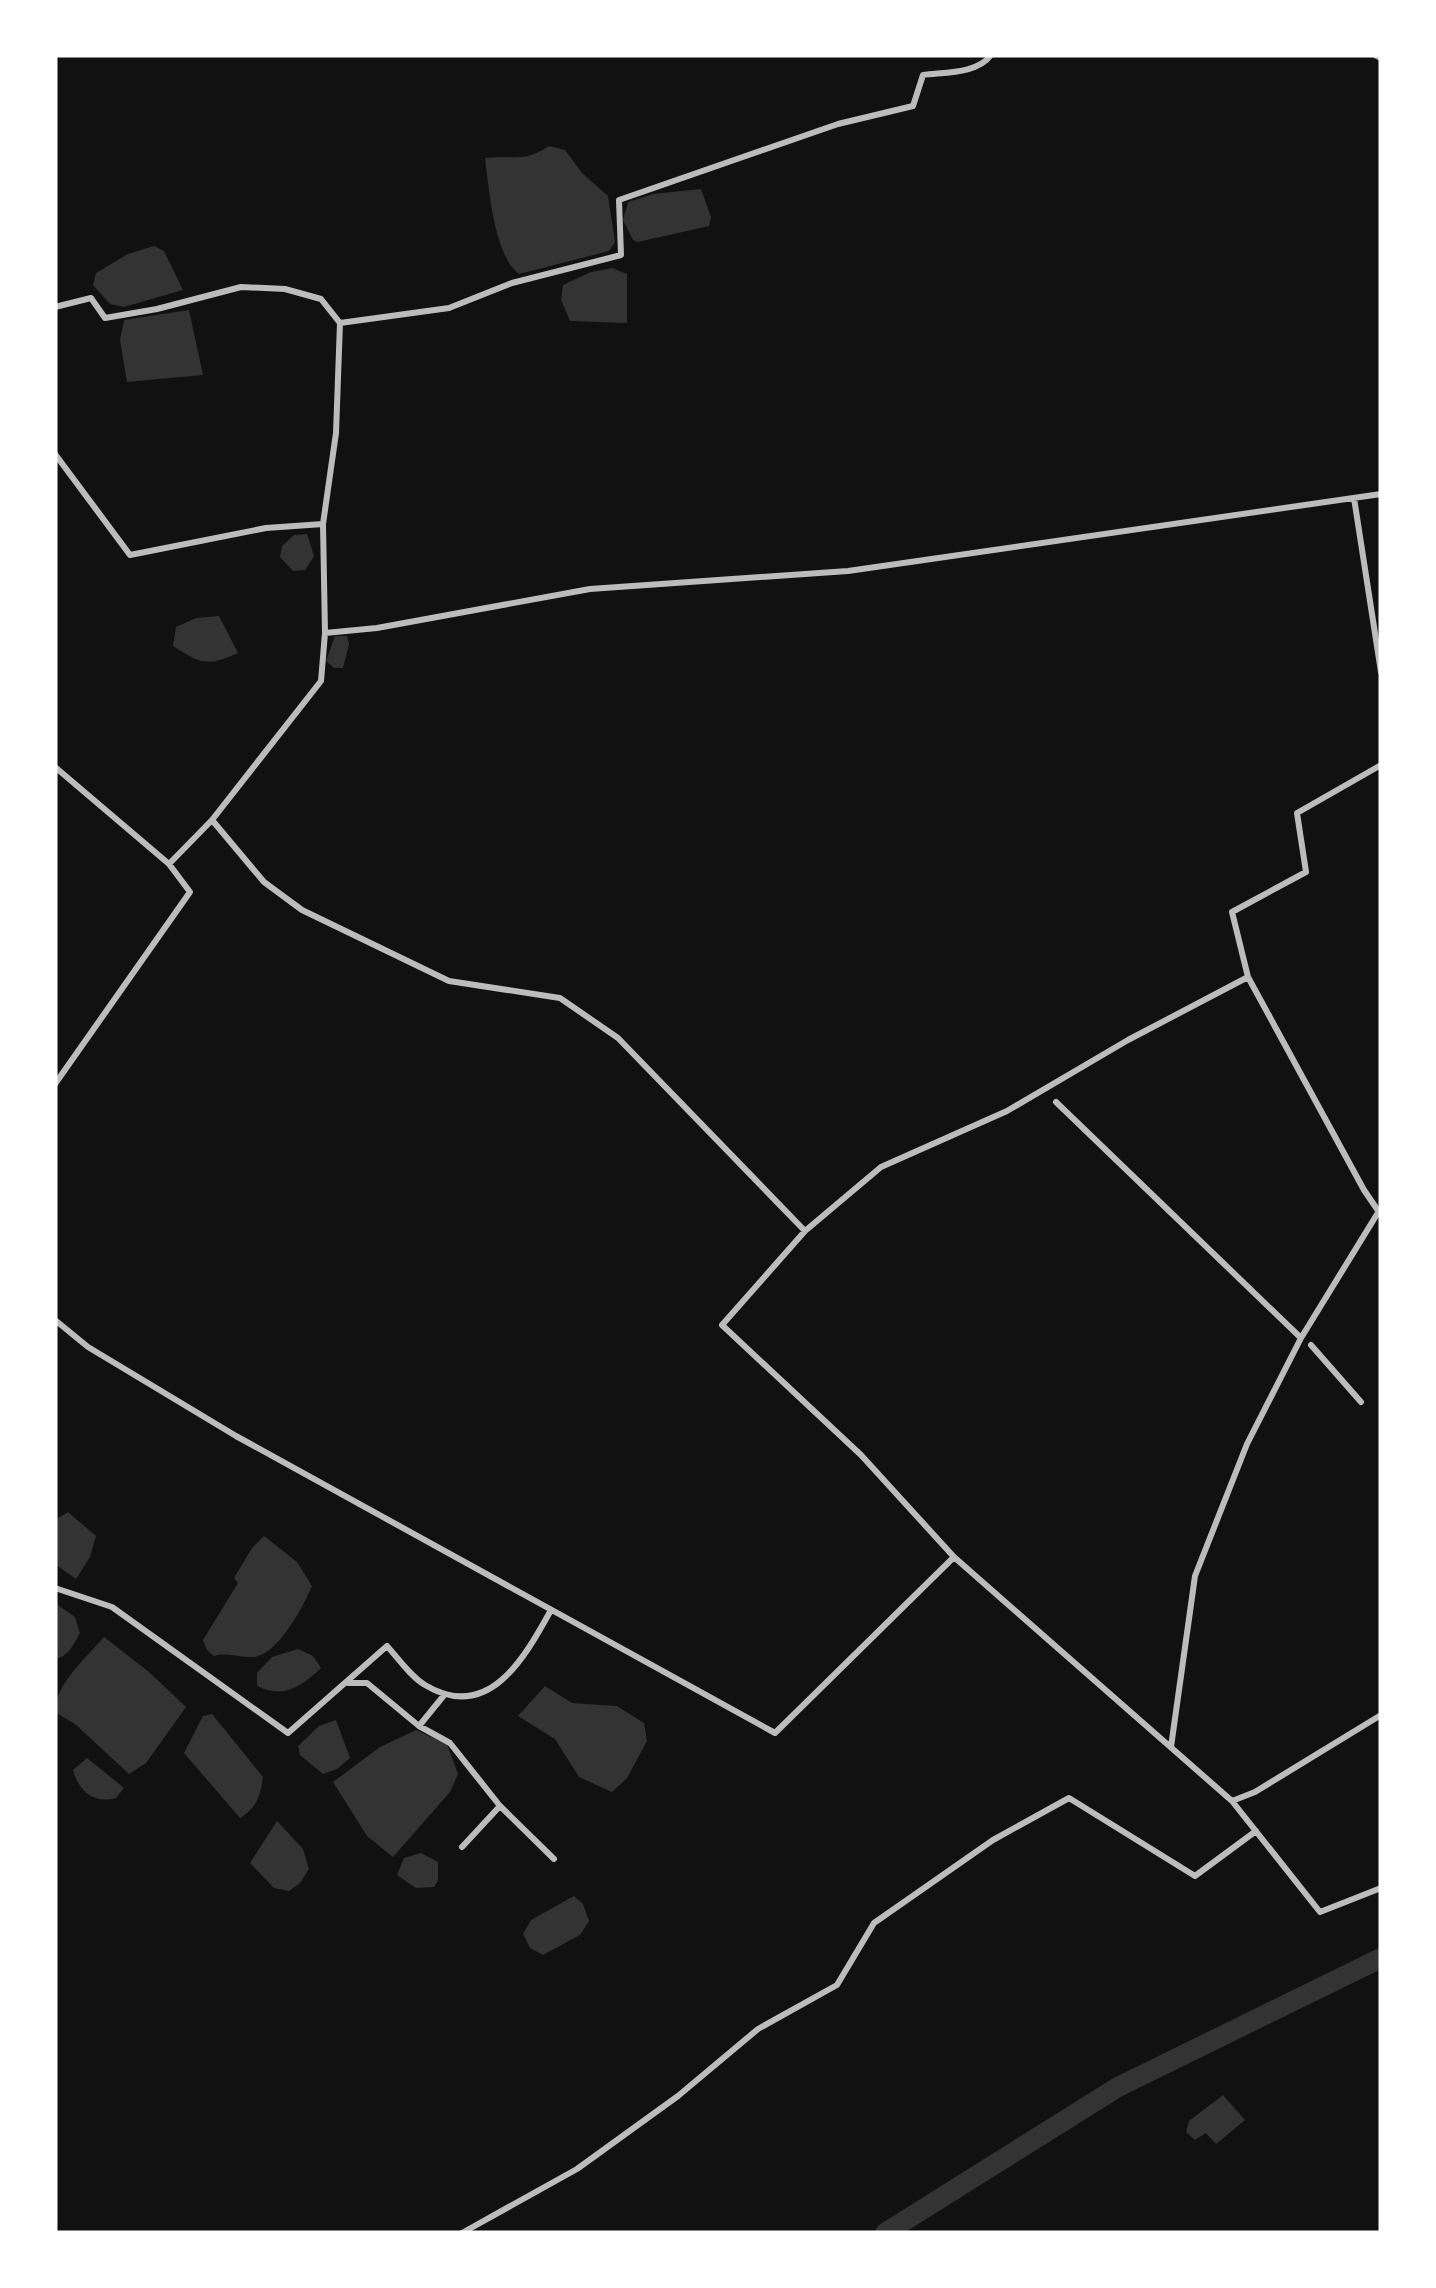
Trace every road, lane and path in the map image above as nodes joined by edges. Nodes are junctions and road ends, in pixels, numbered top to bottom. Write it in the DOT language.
graph roads {
  1 [pos="991,55"];
  2 [pos="55,306"];
  3 [pos="340,323"];
  4 [pos="55,454"];
  5 [pos="1381,494"];
  6 [pos="1354,498"];
  7 [pos="323,524"];
  8 [pos="325,633"];
  9 [pos="1381,672"];
  10 [pos="1381,765"];
  11 [pos="55,767"];
  12 [pos="212,820"];
  13 [pos="169,864"];
  14 [pos="1248,977"];
  15 [pos="55,1084"];
  16 [pos="1056,1102"];
  17 [pos="1380,1213"];
  18 [pos="805,1231"];
  19 [pos="55,1320"];
  20 [pos="1302,1338"];
  21 [pos="1311,1346"];
  22 [pos="1361,1402"];
  23 [pos="954,1557"];
  24 [pos="55,1588"];
  25 [pos="552,1610"];
  26 [pos="346,1682"];
  27 [pos="445,1694"];
  28 [pos="1381,1715"];
  29 [pos="418,1726"];
  30 [pos="1171,1747"];
  31 [pos="1232,1801"];
  32 [pos="500,1806"];
  33 [pos="1256,1830"];
  34 [pos="462,1847"];
  35 [pos="554,1859"];
  36 [pos="1381,1888"];
  37 [pos="462,2233"];
  1 -- 3 [label="street"];
  2 -- 3 [label="street"];
  3 -- 7 [label="street"];
  4 -- 7 [label="street"];
  5 -- 6 [label="street"];
  6 -- 8 [label="street"];
  6 -- 9 [label="street"];
  7 -- 8 [label="street"];
  8 -- 12 [label="street"];
  10 -- 14 [label="street"];
  11 -- 13 [label="street"];
  12 -- 13 [label="street"];
  12 -- 18 [label="street"];
  13 -- 15 [label="street"];
  14 -- 17 [label="street"];
  14 -- 18 [label="street"];
  16 -- 20 [label="street"];
  17 -- 20 [label="street"];
  18 -- 23 [label="street"];
  19 -- 25 [label="street"];
  20 -- 30 [label="street"];
  21 -- 22 [label="street"];
  23 -- 25 [label="street"];
  23 -- 30 [label="street"];
  24 -- 26 [label="street"];
  25 -- 27 [label="street"];
  26 -- 27 [label="street"];
  26 -- 29 [label="street"];
  27 -- 29 [label="street"];
  28 -- 31 [label="street"];
  29 -- 32 [label="street"];
  30 -- 31 [label="street"];
  31 -- 33 [label="street"];
  32 -- 34 [label="street"];
  32 -- 35 [label="street"];
  33 -- 36 [label="street"];
  33 -- 37 [label="street"];
}
